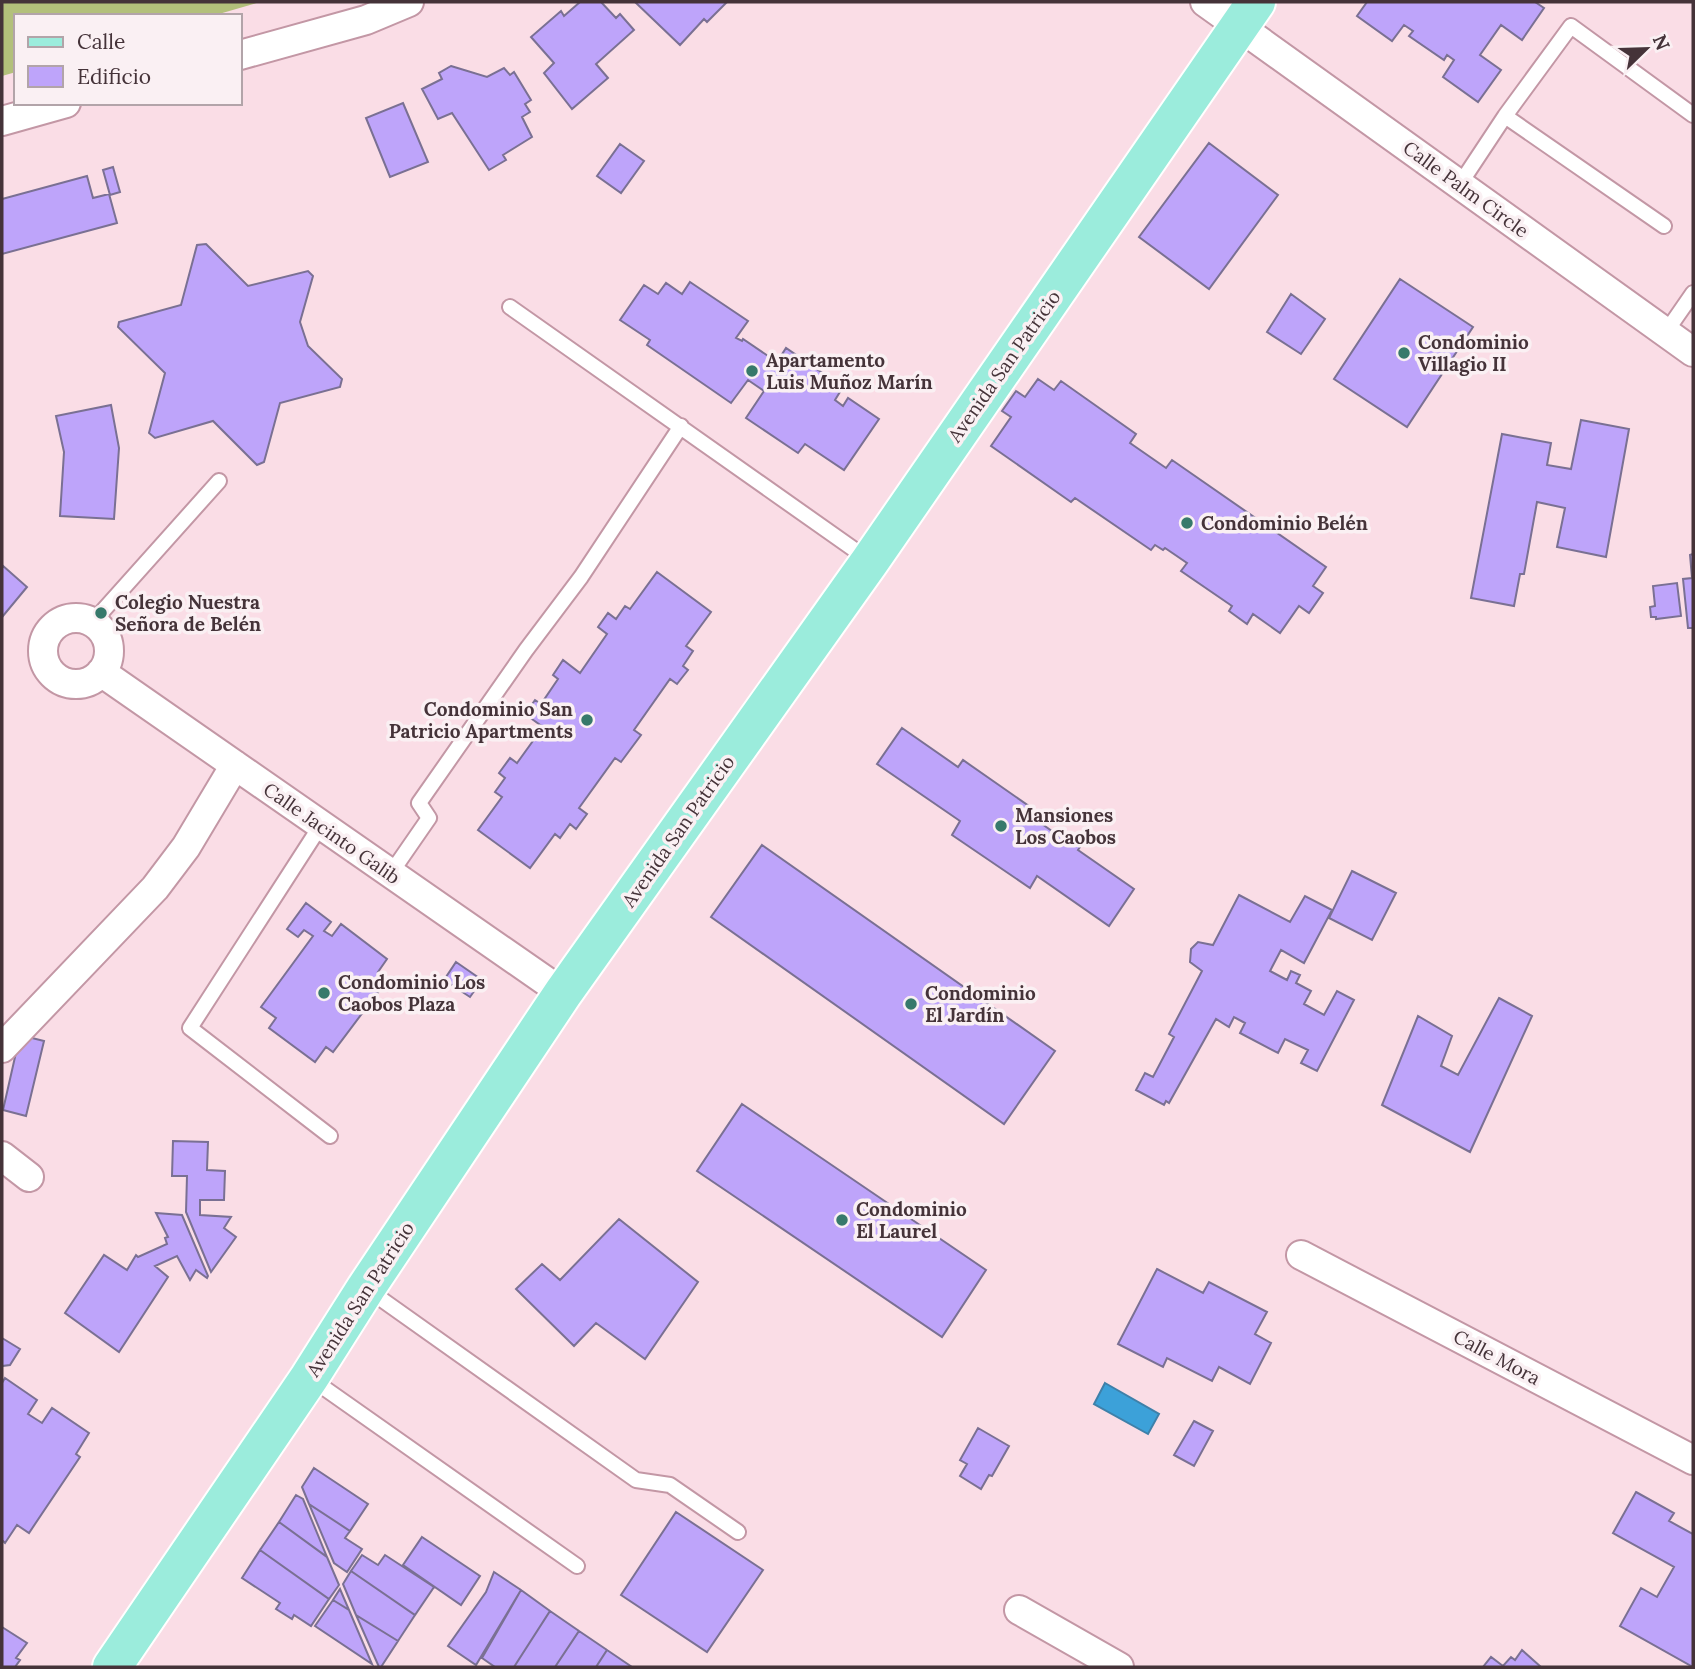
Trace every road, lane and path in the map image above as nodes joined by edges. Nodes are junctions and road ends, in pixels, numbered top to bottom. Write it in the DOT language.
graph roads {
  1 [pos="409,2"];
  2 [pos="1205,2"];
  3 [pos="1248,14"];
  4 [pos="242,54"];
  5 [pos="59,105"];
  6 [pos="1505,116"];
  7 [pos="1693,116"];
  8 [pos="2,121"];
  9 [pos="1460,184"];
  10 [pos="1664,226"];
  11 [pos="1693,293"];
  12 [pos="510,307"];
  13 [pos="1666,332"];
  14 [pos="1693,352"];
  15 [pos="681,426"];
  16 [pos="219,481"];
  17 [pos="870,561"];
  18 [pos="92,623"];
  19 [pos="100,672"];
  20 [pos="235,765"];
  21 [pos="321,825"];
  22 [pos="391,873"];
  23 [pos="563,993"];
  24 [pos="2,1048"];
  25 [pos="330,1136"];
  26 [pos="2,1156"];
  27 [pos="29,1177"];
  28 [pos="1301,1255"];
  29 [pos="366,1288"];
  30 [pos="309,1378"];
  31 [pos="1693,1460"];
  32 [pos="738,1532"];
  33 [pos="577,1566"];
  34 [pos="1019,1610"];
  35 [pos="112,1667"];
  36 [pos="1119,1667"];
  1 -- 4 [label="street"];
  2 -- 3 [label="street, Calle Palm Circle"];
  3 -- 9 [label="street, Calle Palm Circle"];
  3 -- 17 [label="main road, Avenida San Patricio"];
  5 -- 8 [label="street"];
  6 -- 7 [label="lane"];
  6 -- 9 [label="lane"];
  6 -- 10 [label="lane"];
  9 -- 13 [label="street, Calle Palm Circle"];
  11 -- 13 [label="lane"];
  12 -- 15 [label="lane"];
  13 -- 14 [label="street, Calle Palm Circle"];
  15 -- 17 [label="lane"];
  15 -- 22 [label="lane"];
  16 -- 18 [label="lane"];
  17 -- 23 [label="main road, Avenida San Patricio"];
  18 -- 19 [label="street"];
  18 -- 19 [label="street"];
  19 -- 20 [label="street, Calle Jacinto Galib"];
  20 -- 21 [label="street, Calle Jacinto Galib"];
  20 -- 24 [label="street"];
  21 -- 22 [label="street, Calle Jacinto Galib"];
  21 -- 25 [label="lane"];
  22 -- 23 [label="street, Calle Jacinto Galib"];
  23 -- 29 [label="main road, Avenida San Patricio"];
  26 -- 27 [label="street"];
  28 -- 31 [label="street, Calle Mora"];
  29 -- 30 [label="main road, Avenida San Patricio"];
  29 -- 32 [label="lane"];
  30 -- 33 [label="lane"];
  30 -- 35 [label="main road, Avenida San Patricio"];
  34 -- 36 [label="street"];
}
